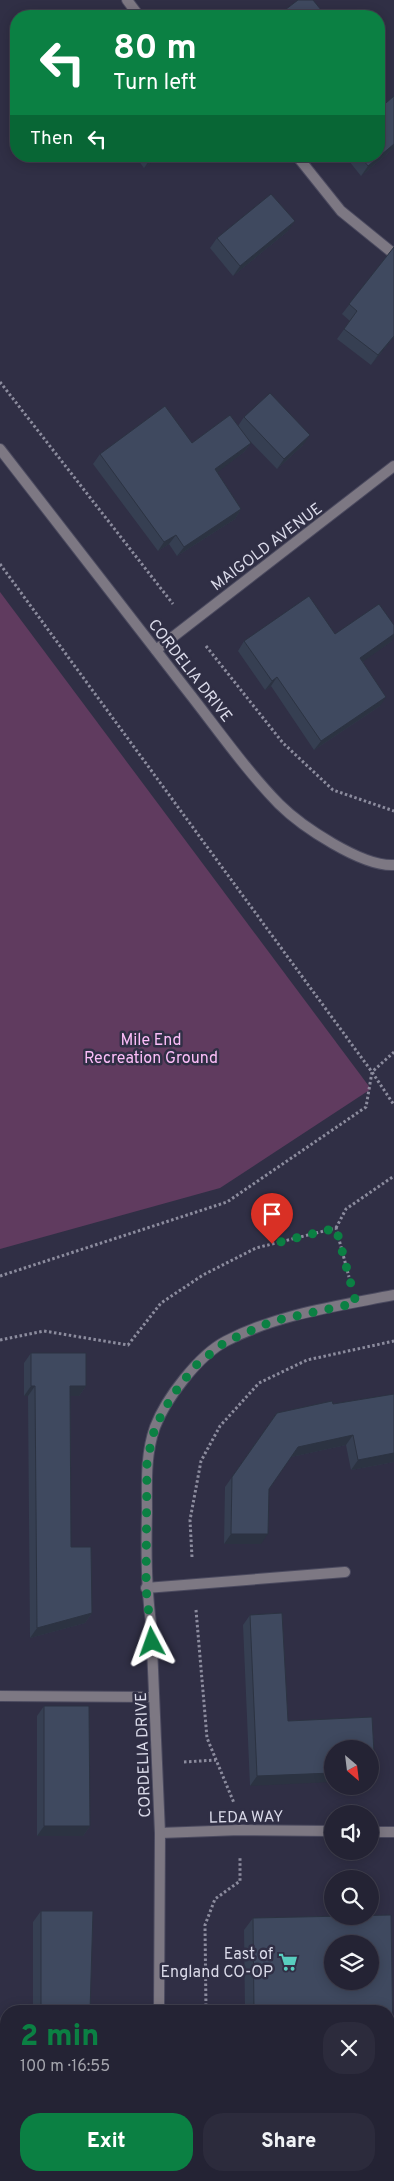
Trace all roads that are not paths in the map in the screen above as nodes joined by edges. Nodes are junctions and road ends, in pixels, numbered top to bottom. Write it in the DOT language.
graph roads {
  1 [pos="126,0"];
  2 [pos="134,10"];
  3 [pos="302,162"];
  4 [pos="394,254"];
  5 [pos="0,449"];
  6 [pos="394,466"];
  7 [pos="156,650"];
  8 [pos="394,865"];
  9 [pos="394,1295"];
  10 [pos="345,1572"];
  11 [pos="146,1588"];
  12 [pos="0,1696"];
  13 [pos="154,1697"];
  14 [pos="324,1831"];
  15 [pos="379,1832"];
  16 [pos="394,1832"];
  17 [pos="160,1834"];
  18 [pos="159,2005"];
  1 -- 2 [label="street"];
  3 -- 4 [label="street"];
  5 -- 7 [label="street, CORDELIA DRIVE"];
  6 -- 7 [label="street, MAIGOLD AVENUE"];
  7 -- 8 [label="street, CORDELIA DRIVE"];
  9 -- 11 [label="street, CORDELIA DRIVE"];
  10 -- 11 [label="street"];
  11 -- 13 [label="street, CORDELIA DRIVE"];
  12 -- 13 [label="street"];
  13 -- 17 [label="street, CORDELIA DRIVE"];
  14 -- 17 [label="street, LEDA WAY"];
  15 -- 16 [label="street"];
  17 -- 18 [label="street, CORDELIA DRIVE"];
}
